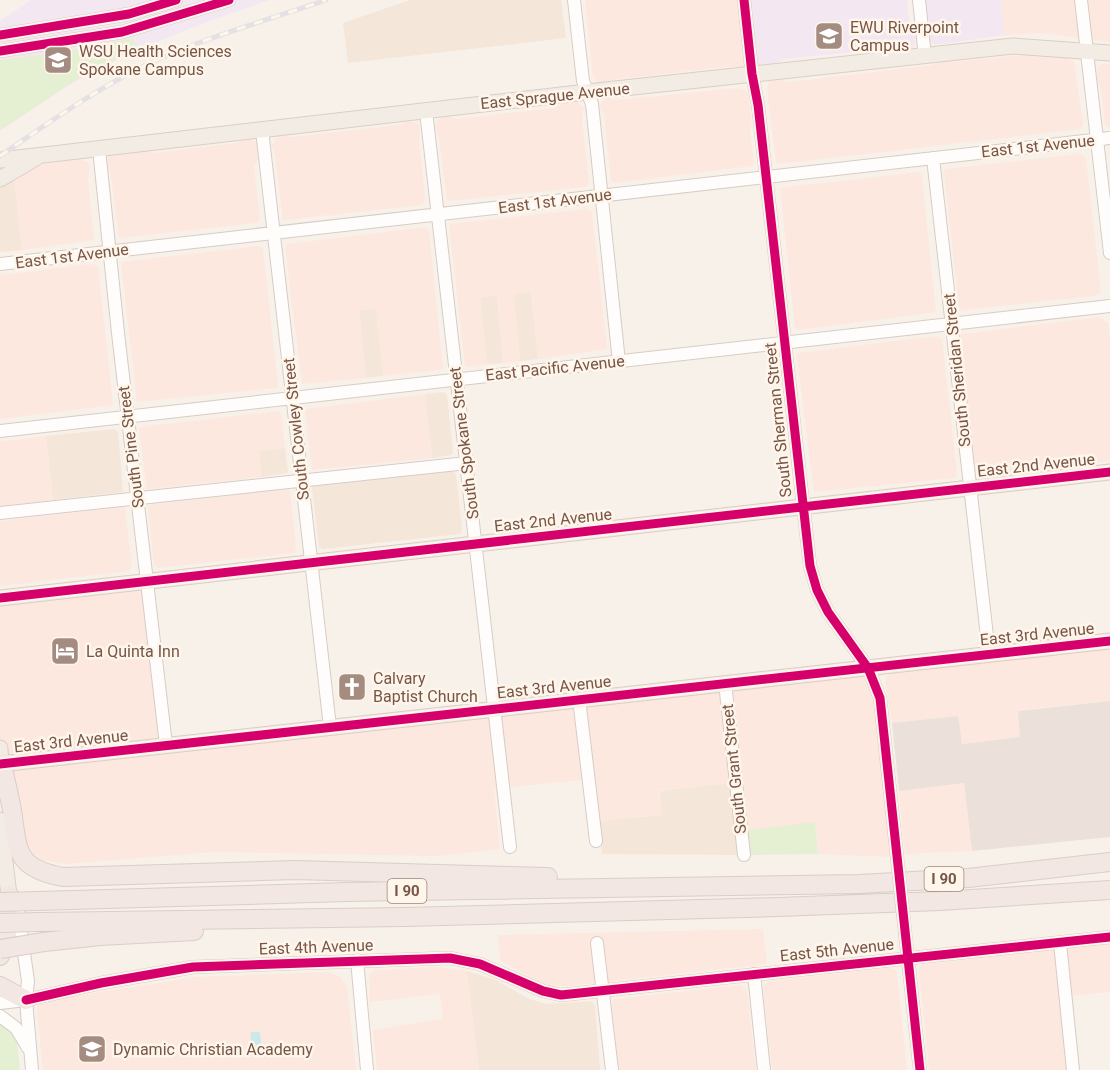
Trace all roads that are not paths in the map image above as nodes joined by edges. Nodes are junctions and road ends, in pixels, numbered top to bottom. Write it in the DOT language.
graph roads {
  1 [pos="176,0"];
  2 [pos="229,0"];
  3 [pos="574,0"];
  4 [pos="744,0"];
  5 [pos="919,0"];
  6 [pos="1081,0"];
  7 [pos="148,4"];
  8 [pos="154,24"];
  9 [pos="0,35"];
  10 [pos="0,51"];
  11 [pos="1087,52"];
  12 [pos="1110,53"];
  13 [pos="925,57"];
  14 [pos="752,74"];
  15 [pos="588,92"];
  16 [pos="426,111"];
  17 [pos="262,130"];
  18 [pos="1110,138"];
  19 [pos="1097,140"];
  20 [pos="99,149"];
  21 [pos="42,155"];
  22 [pos="933,158"];
  23 [pos="0,160"];
  24 [pos="766,177"];
  25 [pos="0,179"];
  26 [pos="602,195"];
  27 [pos="438,214"];
  28 [pos="274,233"];
  29 [pos="111,251"];
  30 [pos="1110,253"];
  31 [pos="0,264"];
  32 [pos="1110,306"];
  33 [pos="952,323"];
  34 [pos="785,342"];
  35 [pos="619,362"];
  36 [pos="457,379"];
  37 [pos="293,399"];
  38 [pos="128,417"];
  39 [pos="0,430"];
  40 [pos="467,463"];
  41 [pos="1110,472"];
  42 [pos="302,481"];
  43 [pos="970,488"];
  44 [pos="137,498"];
  45 [pos="803,506"];
  46 [pos="0,513"];
  47 [pos="476,544"];
  48 [pos="312,563"];
  49 [pos="148,581"];
  50 [pos="0,598"];
  51 [pos="1110,641"];
  52 [pos="989,654"];
  53 [pos="868,668"];
  54 [pos="725,683"];
  55 [pos="579,699"];
  56 [pos="494,709"];
  57 [pos="330,727"];
  58 [pos="166,745"];
  59 [pos="1,758"];
  60 [pos="0,796"];
  61 [pos="0,820"];
  62 [pos="596,841"];
  63 [pos="510,847"];
  64 [pos="744,855"];
  65 [pos="1110,862"];
  66 [pos="777,885"];
  67 [pos="1110,890"];
  68 [pos="4,898"];
  69 [pos="405,916"];
  70 [pos="0,923"];
  71 [pos="1110,937"];
  72 [pos="597,943"];
  73 [pos="1060,943"];
  74 [pos="0,949"];
  75 [pos="0,956"];
  76 [pos="908,958"];
  77 [pos="357,960"];
  78 [pos="754,974"];
  79 [pos="0,986"];
  80 [pos="603,991"];
  81 [pos="26,1000"];
  82 [pos="0,1003"];
  83 [pos="0,1016"];
  84 [pos="31,1053"];
  85 [pos="32,1070"];
  86 [pos="367,1070"];
  87 [pos="612,1070"];
  88 [pos="764,1070"];
  89 [pos="920,1070"];
  90 [pos="1073,1070"];
  1 -- 7 [label="street"];
  2 -- 8 [label="street"];
  3 -- 15 [label="street"];
  4 -- 14 [label="street, South Sherman Street"];
  5 -- 13 [label="street"];
  6 -- 11 [label="street"];
  7 -- 8 [label="street"];
  7 -- 9 [label="street"];
  8 -- 10 [label="street"];
  11 -- 12 [label="main road, East Sprague Avenue"];
  11 -- 13 [label="main road, East Sprague Avenue"];
  11 -- 19 [label="street"];
  13 -- 14 [label="main road, East Sprague Avenue"];
  14 -- 15 [label="main road, East Sprague Avenue"];
  14 -- 24 [label="street, South Sherman Street"];
  15 -- 16 [label="main road, East Sprague Avenue"];
  15 -- 26 [label="street"];
  16 -- 17 [label="main road, East Sprague Avenue"];
  16 -- 27 [label="street, South Spokane Street"];
  17 -- 20 [label="main road, East Sprague Avenue"];
  17 -- 28 [label="street, South Cowley Street"];
  18 -- 19 [label="street, East 1st Avenue"];
  19 -- 22 [label="street, East 1st Avenue"];
  19 -- 30 [label="street"];
  20 -- 21 [label="main road, East Sprague Avenue"];
  20 -- 29 [label="street, South Pine Street"];
  21 -- 23 [label="main road, East Sprague Avenue"];
  21 -- 25 [label="main road"];
  22 -- 24 [label="street, East 1st Avenue"];
  22 -- 33 [label="street, South Sheridan Street"];
  24 -- 26 [label="street, East 1st Avenue"];
  24 -- 34 [label="street, South Sherman Street"];
  26 -- 27 [label="street, East 1st Avenue"];
  26 -- 35 [label="street"];
  27 -- 28 [label="street, East 1st Avenue"];
  27 -- 36 [label="street, South Spokane Street"];
  28 -- 29 [label="street, East 1st Avenue"];
  28 -- 37 [label="street, South Cowley Street"];
  29 -- 31 [label="street, East 1st Avenue"];
  29 -- 38 [label="street, South Pine Street"];
  32 -- 33 [label="street, East Pacific Avenue"];
  33 -- 34 [label="street, East Pacific Avenue"];
  33 -- 43 [label="street, South Sheridan Street"];
  34 -- 35 [label="street, East Pacific Avenue"];
  34 -- 45 [label="street, South Sherman Street"];
  35 -- 36 [label="street, East Pacific Avenue"];
  36 -- 37 [label="street, East Pacific Avenue"];
  36 -- 40 [label="street, South Spokane Street"];
  37 -- 38 [label="street, East Pacific Avenue"];
  37 -- 42 [label="street, South Cowley Street"];
  38 -- 39 [label="street, East Pacific Avenue"];
  38 -- 44 [label="street, South Pine Street"];
  40 -- 42 [label="street"];
  40 -- 47 [label="street, South Spokane Street"];
  41 -- 43 [label="main road, East 2nd Avenue"];
  42 -- 44 [label="street"];
  42 -- 48 [label="street, South Cowley Street"];
  43 -- 45 [label="main road, East 2nd Avenue"];
  43 -- 52 [label="street, South Sheridan Street"];
  44 -- 46 [label="street"];
  44 -- 49 [label="street, South Pine Street"];
  45 -- 47 [label="main road, East 2nd Avenue"];
  45 -- 53 [label="street, South Sherman Street"];
  47 -- 48 [label="main road, East 2nd Avenue"];
  47 -- 56 [label="street, South Spokane Street"];
  48 -- 49 [label="main road, East 2nd Avenue"];
  48 -- 57 [label="street, South Cowley Street"];
  49 -- 50 [label="main road, East 2nd Avenue"];
  49 -- 58 [label="street, South Pine Street"];
  51 -- 52 [label="main road, East 3rd Avenue"];
  52 -- 53 [label="main road, East 3rd Avenue"];
  53 -- 54 [label="main road, East 3rd Avenue"];
  53 -- 76 [label="street, South Sherman Street, bridge"];
  54 -- 55 [label="main road, East 3rd Avenue"];
  54 -- 64 [label="street, South Grant Street"];
  55 -- 56 [label="main road, East 3rd Avenue"];
  55 -- 62 [label="street"];
  56 -- 57 [label="main road, East 3rd Avenue"];
  56 -- 63 [label="street, South Spokane Street"];
  57 -- 58 [label="main road, East 3rd Avenue"];
  58 -- 59 [label="main road, East 3rd Avenue"];
  59 -- 60 [label="main road"];
  59 -- 66 [label="highway"];
  61 -- 68 [label="main road"];
  65 -- 66 [label="highway, I 90"];
  66 -- 68 [label="highway, I 90, bridge"];
  67 -- 69 [label="highway, I 90"];
  68 -- 75 [label="highway"];
  68 -- 81 [label="street"];
  69 -- 70 [label="highway, I 90, bridge"];
  69 -- 74 [label="highway, bridge"];
  71 -- 73 [label="street, East 5th Avenue"];
  72 -- 80 [label="street"];
  73 -- 76 [label="street, East 5th Avenue"];
  73 -- 90 [label="street"];
  76 -- 78 [label="street, East 5th Avenue"];
  76 -- 89 [label="street, South Sherman Street"];
  77 -- 80 [label="street, East 4th Avenue"];
  77 -- 81 [label="street, East 4th Avenue"];
  77 -- 86 [label="street"];
  78 -- 80 [label="street, East 5th Avenue"];
  78 -- 88 [label="street"];
  79 -- 81 [label="highway"];
  80 -- 87 [label="street"];
  81 -- 82 [label="street, East 4th Avenue"];
  81 -- 84 [label="street"];
  83 -- 84 [label="street"];
  84 -- 85 [label="street"];
}
